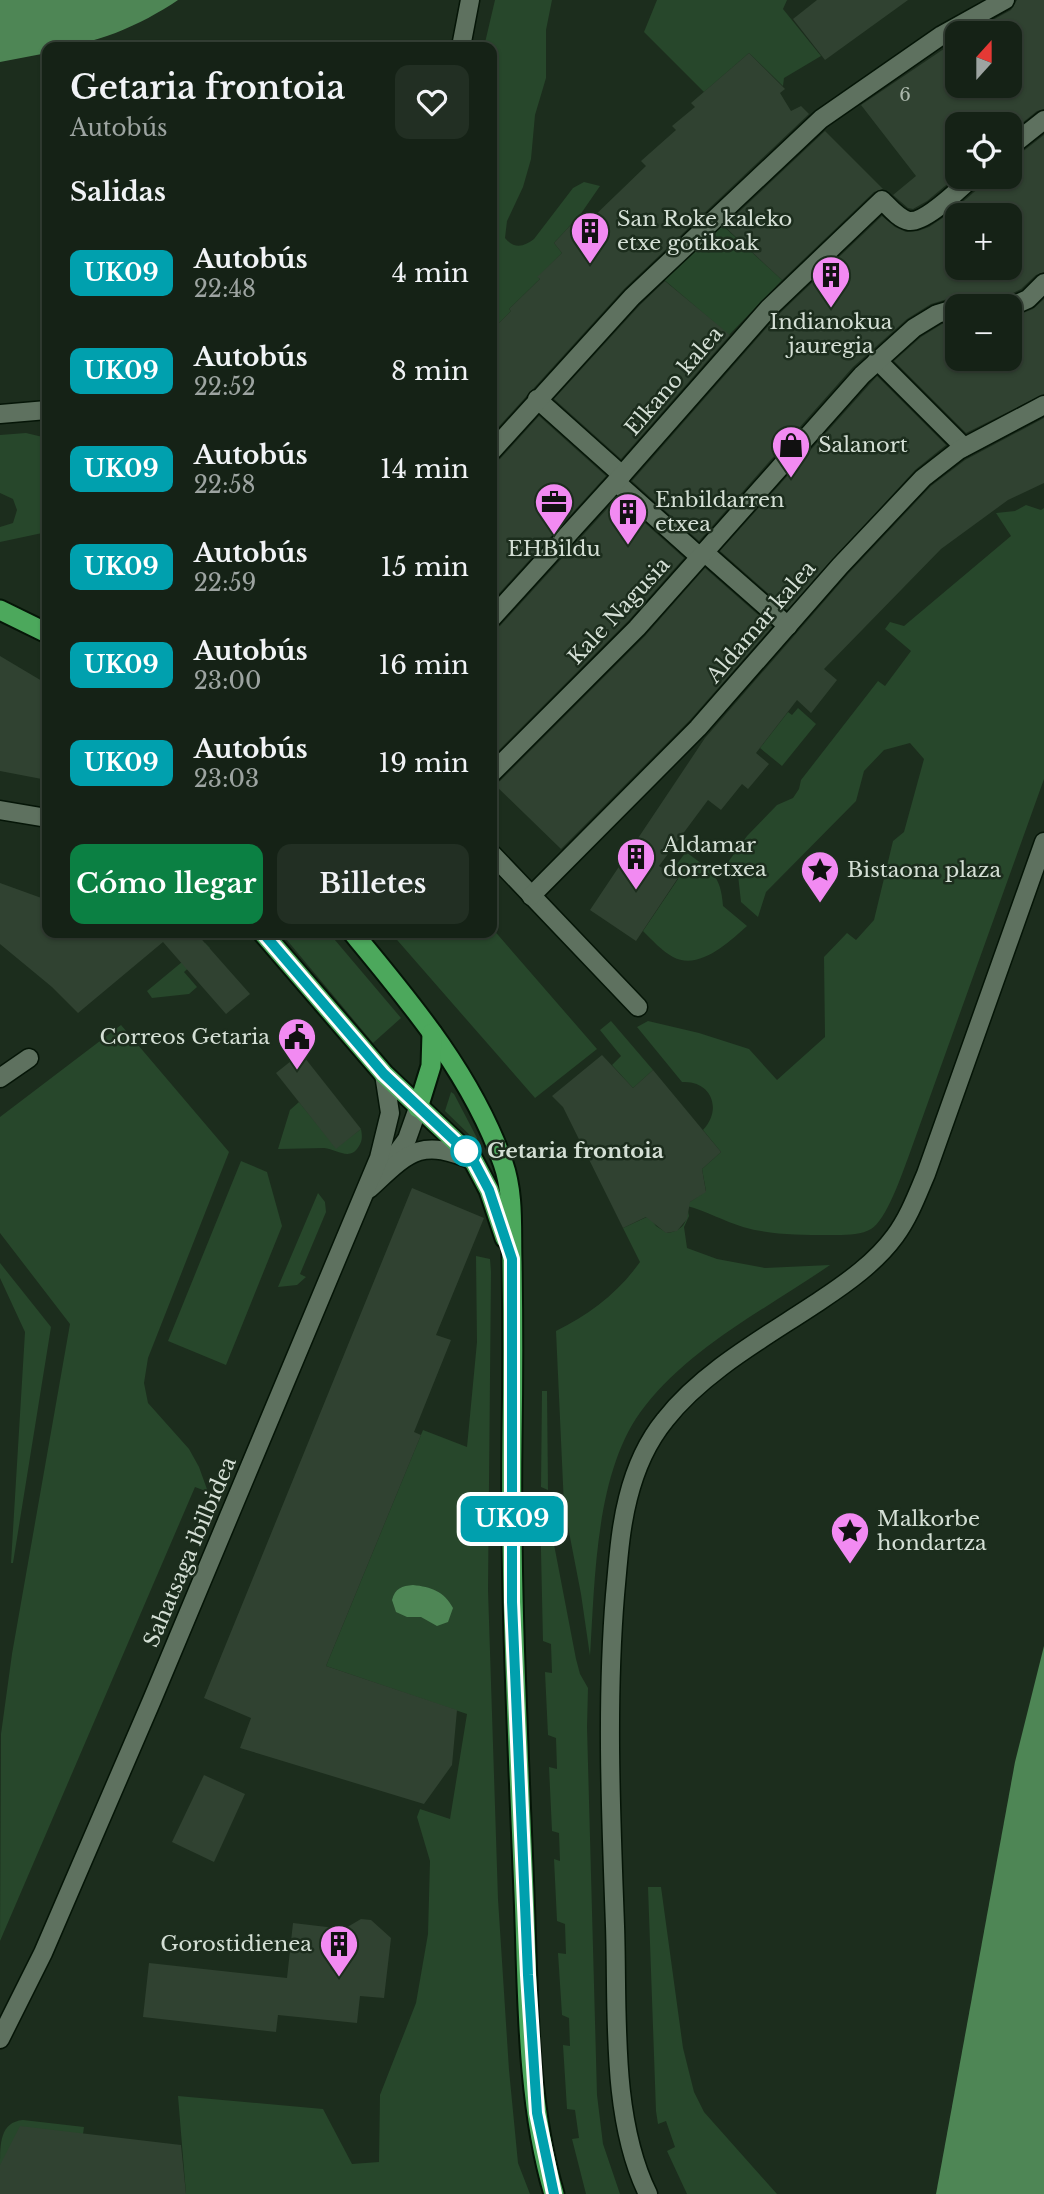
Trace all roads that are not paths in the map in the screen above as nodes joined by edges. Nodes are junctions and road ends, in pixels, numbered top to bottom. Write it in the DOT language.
graph roads {
  1 [pos="470,0"];
  2 [pos="1005,0"];
  3 [pos="462,42"];
  4 [pos="1044,120"];
  5 [pos="1022,137"];
  6 [pos="958,189"];
  7 [pos="1044,283"];
  8 [pos="1022,302"];
  9 [pos="945,312"];
  10 [pos="877,360"];
  11 [pos="537,399"];
  12 [pos="1044,405"];
  13 [pos="42,410"];
  14 [pos="0,414"];
  15 [pos="497,445"];
  16 [pos="964,447"];
  17 [pos="619,478"];
  18 [pos="702,554"];
  19 [pos="0,610"];
  20 [pos="497,612"];
  21 [pos="788,626"];
  22 [pos="42,631"];
  23 [pos="497,768"];
  24 [pos="0,810"];
  25 [pos="42,817"];
  26 [pos="1044,842"];
  27 [pos="497,859"];
  28 [pos="531,895"];
  29 [pos="267,938"];
  30 [pos="357,938"];
  31 [pos="638,1007"];
  32 [pos="432,1032"];
  33 [pos="29,1058"];
  34 [pos="384,1074"];
  35 [pos="0,1078"];
  36 [pos="418,1108"];
  37 [pos="474,1161"];
  38 [pos="366,1191"];
  39 [pos="512,1259"];
  40 [pos="0,2039"];
  41 [pos="554,2194"];
  42 [pos="648,2194"];
  1 -- 3 [label="street"];
  2 -- 11 [label="street"];
  4 -- 5 [label="street"];
  6 -- 17 [label="street, Elkano kalea"];
  7 -- 8 [label="street"];
  9 -- 10 [label="street, Kale Nagusia"];
  10 -- 16 [label="street"];
  10 -- 18 [label="street, Kale Nagusia"];
  11 -- 15 [label="street"];
  11 -- 17 [label="street"];
  12 -- 16 [label="street, Aldamar kalea"];
  13 -- 14 [label="street"];
  16 -- 21 [label="street, Aldamar kalea"];
  17 -- 18 [label="street"];
  17 -- 20 [label="street, Elkano kalea"];
  18 -- 21 [label="street"];
  18 -- 23 [label="street, Kale Nagusia"];
  19 -- 22 [label="highway"];
  21 -- 28 [label="street, Aldamar kalea"];
  24 -- 25 [label="street"];
  26 -- 42 [label="street"];
  27 -- 28 [label="street"];
  28 -- 31 [label="street"];
  29 -- 34 [label="highway"];
  30 -- 32 [label="highway"];
  32 -- 36 [label="highway"];
  32 -- 39 [label="highway"];
  33 -- 35 [label="street"];
  34 -- 36 [label="highway"];
  34 -- 38 [label="street, Sahatsaga ibilbidea"];
  36 -- 37 [label="highway"];
  36 -- 38 [label="street"];
  37 -- 38 [label="street"];
  37 -- 39 [label="highway"];
  38 -- 40 [label="street, Sahatsaga ibilbidea"];
  39 -- 41 [label="highway"];
}
